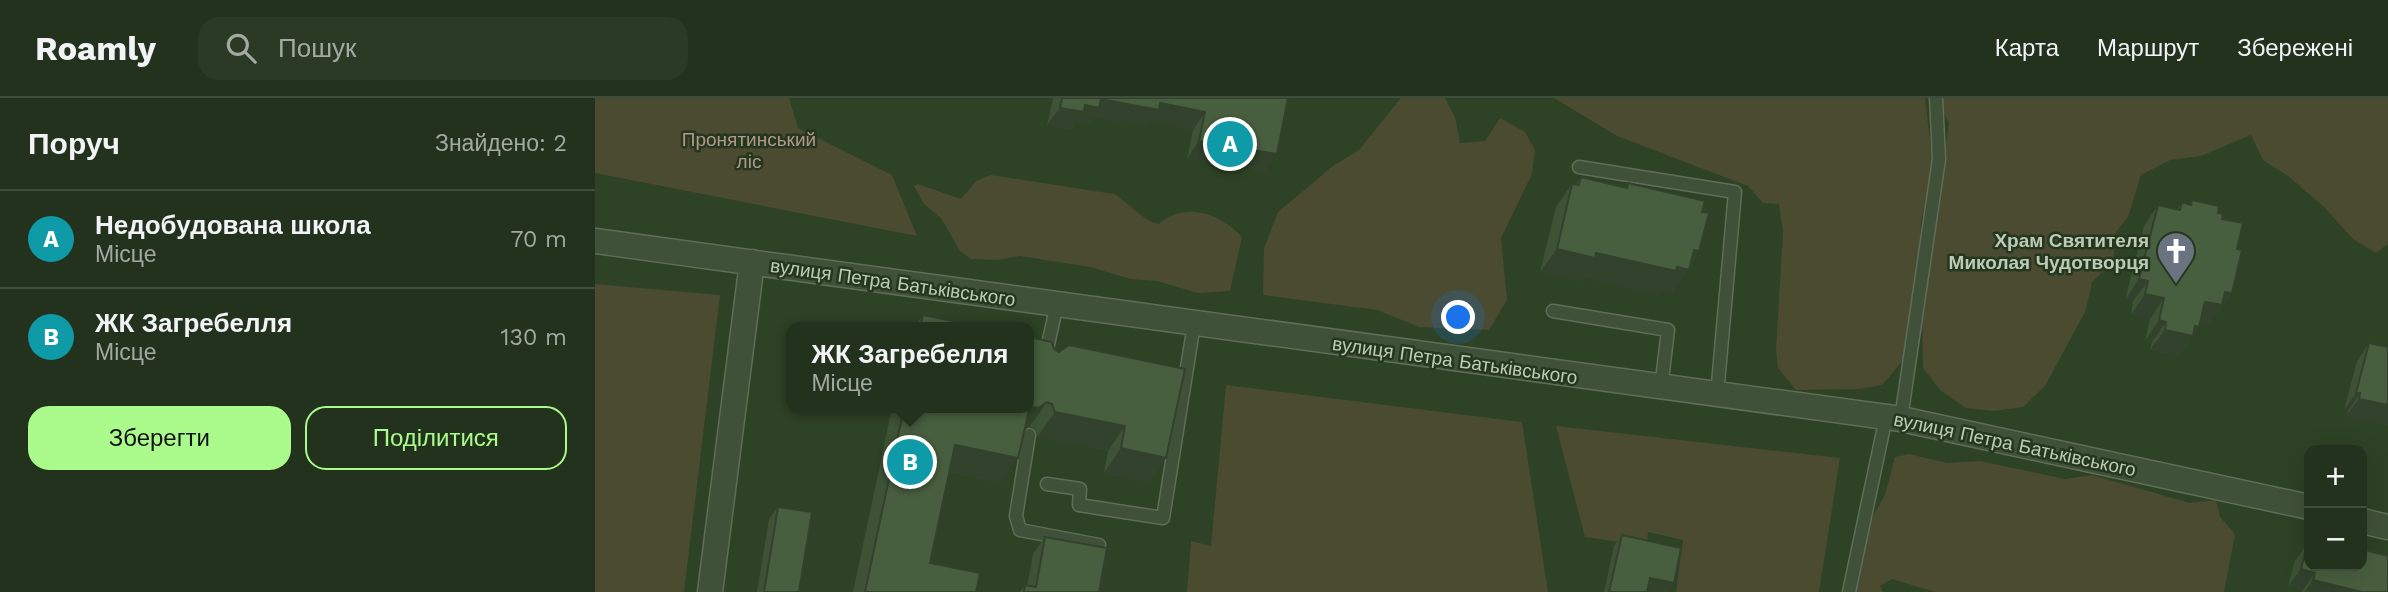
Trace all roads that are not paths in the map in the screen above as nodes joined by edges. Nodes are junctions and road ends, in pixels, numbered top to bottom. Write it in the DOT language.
graph roads {
  1 [pos="1936,98"];
  2 [pos="1579,167"];
  3 [pos="595,241"];
  4 [pos="752,262"];
  5 [pos="1058,304"];
  6 [pos="1553,311"];
  7 [pos="1194,324"];
  8 [pos="1043,368"];
  9 [pos="1661,388"];
  10 [pos="1717,396"];
  11 [pos="1894,418"];
  12 [pos="1029,435"];
  13 [pos="1047,484"];
  14 [pos="2304,506"];
  15 [pos="2367,521"];
  16 [pos="2388,527"];
  17 [pos="1099,545"];
  18 [pos="710,592"];
  19 [pos="1849,592"];
  1 -- 11 [label="lane"];
  2 -- 10 [label="lane"];
  3 -- 4 [label="street, вулиця Петра Батьківського"];
  4 -- 5 [label="street, вулиця Петра Батьківського"];
  4 -- 18 [label="street"];
  5 -- 7 [label="street, вулиця Петра Батьківського"];
  5 -- 8 [label="lane"];
  6 -- 9 [label="lane"];
  7 -- 9 [label="street, вулиця Петра Батьківського"];
  7 -- 13 [label="lane"];
  9 -- 10 [label="street, вулиця Петра Батьківського"];
  10 -- 11 [label="street, вулиця Петра Батьківського"];
  11 -- 14 [label="street, вулиця Петра Батьківського"];
  11 -- 19 [label="lane"];
  12 -- 17 [label="lane"];
  15 -- 16 [label="street"];
}
